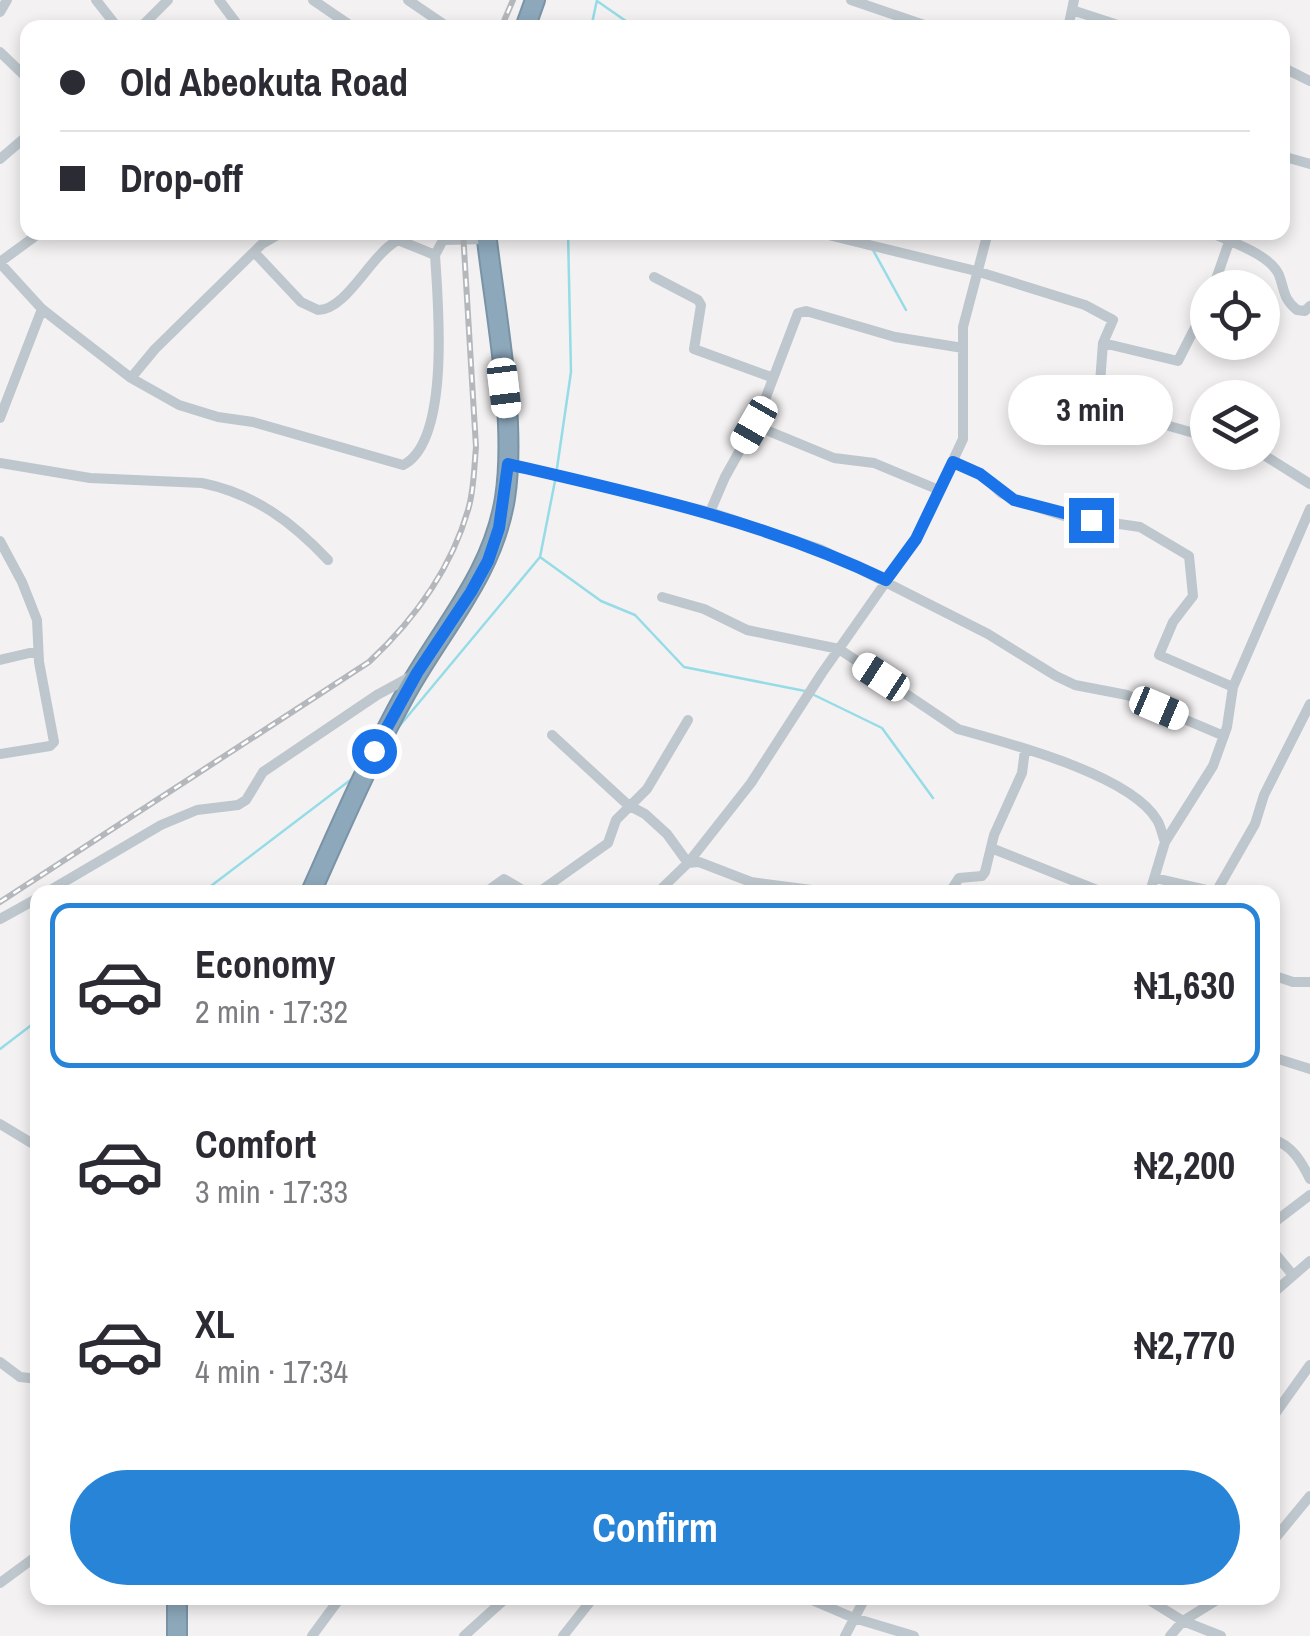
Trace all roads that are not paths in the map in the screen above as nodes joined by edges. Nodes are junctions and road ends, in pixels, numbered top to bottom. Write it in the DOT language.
graph roads {
  1 [pos="7,0"];
  2 [pos="96,0"];
  3 [pos="168,0"];
  4 [pos="313,0"];
  5 [pos="408,0"];
  6 [pos="850,0"];
  7 [pos="1073,5"];
  8 [pos="0,12"];
  9 [pos="112,20"];
  10 [pos="148,20"];
  11 [pos="342,20"];
  12 [pos="437,20"];
  13 [pos="909,20"];
  14 [pos="1108,20"];
  15 [pos="0,52"];
  16 [pos="20,71"];
  17 [pos="20,143"];
  18 [pos="0,159"];
  19 [pos="30,240"];
  20 [pos="271,240"];
  21 [pos="395,240"];
  22 [pos="407,240"];
  23 [pos="440,240"];
  24 [pos="487,240"];
  25 [pos="849,240"];
  26 [pos="986,240"];
  27 [pos="1225,240"];
  28 [pos="1229,242"];
  29 [pos="254,252"];
  30 [pos="435,255"];
  31 [pos="0,263"];
  32 [pos="1219,270"];
  33 [pos="976,271"];
  34 [pos="654,277"];
  35 [pos="1310,306"];
  36 [pos="42,309"];
  37 [pos="1190,337"];
  38 [pos="1103,342"];
  39 [pos="963,348"];
  40 [pos="772,377"];
  41 [pos="131,378"];
  42 [pos="0,418"];
  43 [pos="754,425"];
  44 [pos="1190,431"];
  45 [pos="0,462"];
  46 [pos="953,462"];
  47 [pos="508,464"];
  48 [pos="1280,465"];
  49 [pos="1310,484"];
  50 [pos="939,490"];
  51 [pos="1310,509"];
  52 [pos="710,512"];
  53 [pos="0,542"];
  54 [pos="328,560"];
  55 [pos="886,580"];
  56 [pos="662,597"];
  57 [pos="838,649"];
  58 [pos="38,651"];
  59 [pos="0,660"];
  60 [pos="417,673"];
  61 [pos="1233,687"];
  62 [pos="1310,704"];
  63 [pos="688,720"];
  64 [pos="552,735"];
  65 [pos="1224,736"];
  66 [pos="1025,750"];
  67 [pos="0,754"];
  68 [pos="628,805"];
  69 [pos="1165,842"];
  70 [pos="991,848"];
  71 [pos="688,863"];
  72 [pos="1155,878"];
  73 [pos="59,885"];
  74 [pos="314,885"];
  75 [pos="549,885"];
  76 [pos="666,885"];
  77 [pos="770,885"];
  78 [pos="954,885"];
  79 [pos="1084,885"];
  80 [pos="1152,885"];
  81 [pos="1186,885"];
  82 [pos="1220,885"];
  83 [pos="30,902"];
  84 [pos="0,919"];
  85 [pos="1280,978"];
  86 [pos="1310,982"];
  87 [pos="1280,1060"];
  88 [pos="1310,1069"];
  89 [pos="0,1124"];
  90 [pos="30,1142"];
  91 [pos="1280,1142"];
  92 [pos="1310,1180"];
  93 [pos="1310,1195"];
  94 [pos="1280,1218"];
  95 [pos="1280,1260"];
  96 [pos="1310,1261"];
  97 [pos="1292,1274"];
  98 [pos="1280,1286"];
  99 [pos="0,1362"];
  100 [pos="1310,1364"];
  101 [pos="30,1378"];
  102 [pos="1280,1407"];
  103 [pos="1310,1496"];
  104 [pos="1280,1532"];
  105 [pos="30,1561"];
  106 [pos="0,1583"];
  107 [pos="178,1605"];
  108 [pos="335,1605"];
  109 [pos="498,1605"];
  110 [pos="587,1605"];
  111 [pos="823,1605"];
  112 [pos="861,1605"];
  113 [pos="1158,1605"];
  114 [pos="1173,1605"];
  115 [pos="1206,1605"];
  116 [pos="854,1618"];
  117 [pos="1179,1618"];
  118 [pos="177,1636"];
  119 [pos="312,1636"];
  120 [pos="464,1636"];
  121 [pos="563,1636"];
  122 [pos="845,1636"];
  123 [pos="914,1636"];
  124 [pos="1170,1636"];
  125 [pos="1221,1636"];
  1 -- 8 [label="street"];
  2 -- 9 [label="street"];
  3 -- 10 [label="street"];
  4 -- 11 [label="street"];
  5 -- 12 [label="street"];
  6 -- 13 [label="street"];
  7 -- 14 [label="street"];
  15 -- 16 [label="street"];
  17 -- 18 [label="street"];
  19 -- 31 [label="street"];
  20 -- 29 [label="street"];
  21 -- 29 [label="street"];
  22 -- 30 [label="street"];
  23 -- 30 [label="street"];
  24 -- 47 [label="highway"];
  25 -- 33 [label="street"];
  26 -- 33 [label="street"];
  27 -- 28 [label="street"];
  28 -- 32 [label="street"];
  28 -- 35 [label="street"];
  29 -- 41 [label="street"];
  30 -- 41 [label="street"];
  31 -- 36 [label="street"];
  33 -- 38 [label="street"];
  33 -- 39 [label="street"];
  34 -- 40 [label="street"];
  36 -- 41 [label="street"];
  36 -- 42 [label="street"];
  37 -- 38 [label="street"];
  38 -- 44 [label="street"];
  39 -- 40 [label="street"];
  39 -- 46 [label="street"];
  40 -- 43 [label="street"];
  43 -- 50 [label="street"];
  43 -- 52 [label="street"];
  45 -- 54 [label="street"];
  46 -- 50 [label="street"];
  46 -- 61 [label="street"];
  47 -- 52 [label="street"];
  47 -- 60 [label="highway"];
  48 -- 49 [label="street"];
  50 -- 55 [label="street"];
  51 -- 61 [label="street"];
  52 -- 55 [label="street"];
  53 -- 58 [label="street"];
  55 -- 57 [label="street"];
  55 -- 65 [label="street"];
  56 -- 57 [label="street"];
  57 -- 66 [label="street"];
  57 -- 71 [label="street"];
  58 -- 59 [label="street"];
  58 -- 67 [label="street"];
  60 -- 73 [label="street"];
  60 -- 74 [label="highway"];
  61 -- 65 [label="street"];
  62 -- 82 [label="street"];
  63 -- 68 [label="street"];
  64 -- 68 [label="street"];
  65 -- 69 [label="street"];
  66 -- 69 [label="street"];
  66 -- 70 [label="street"];
  68 -- 71 [label="street"];
  68 -- 75 [label="street"];
  69 -- 72 [label="street"];
  70 -- 78 [label="street"];
  70 -- 79 [label="street"];
  71 -- 76 [label="street"];
  71 -- 77 [label="street"];
  72 -- 80 [label="street"];
  72 -- 81 [label="street"];
  83 -- 84 [label="street"];
  85 -- 86 [label="street"];
  87 -- 88 [label="street"];
  89 -- 90 [label="street"];
  91 -- 92 [label="street"];
  93 -- 94 [label="street"];
  95 -- 97 [label="street"];
  96 -- 97 [label="street"];
  97 -- 98 [label="street"];
  99 -- 101 [label="street"];
  100 -- 102 [label="street"];
  103 -- 104 [label="street"];
  105 -- 106 [label="street"];
  107 -- 118 [label="highway"];
  108 -- 119 [label="street"];
  109 -- 120 [label="street"];
  110 -- 121 [label="street"];
  111 -- 116 [label="street"];
  112 -- 116 [label="street"];
  113 -- 117 [label="street"];
  114 -- 117 [label="street"];
  115 -- 117 [label="street"];
  116 -- 122 [label="street"];
  116 -- 123 [label="street"];
  117 -- 124 [label="street"];
  117 -- 125 [label="street"];
}
